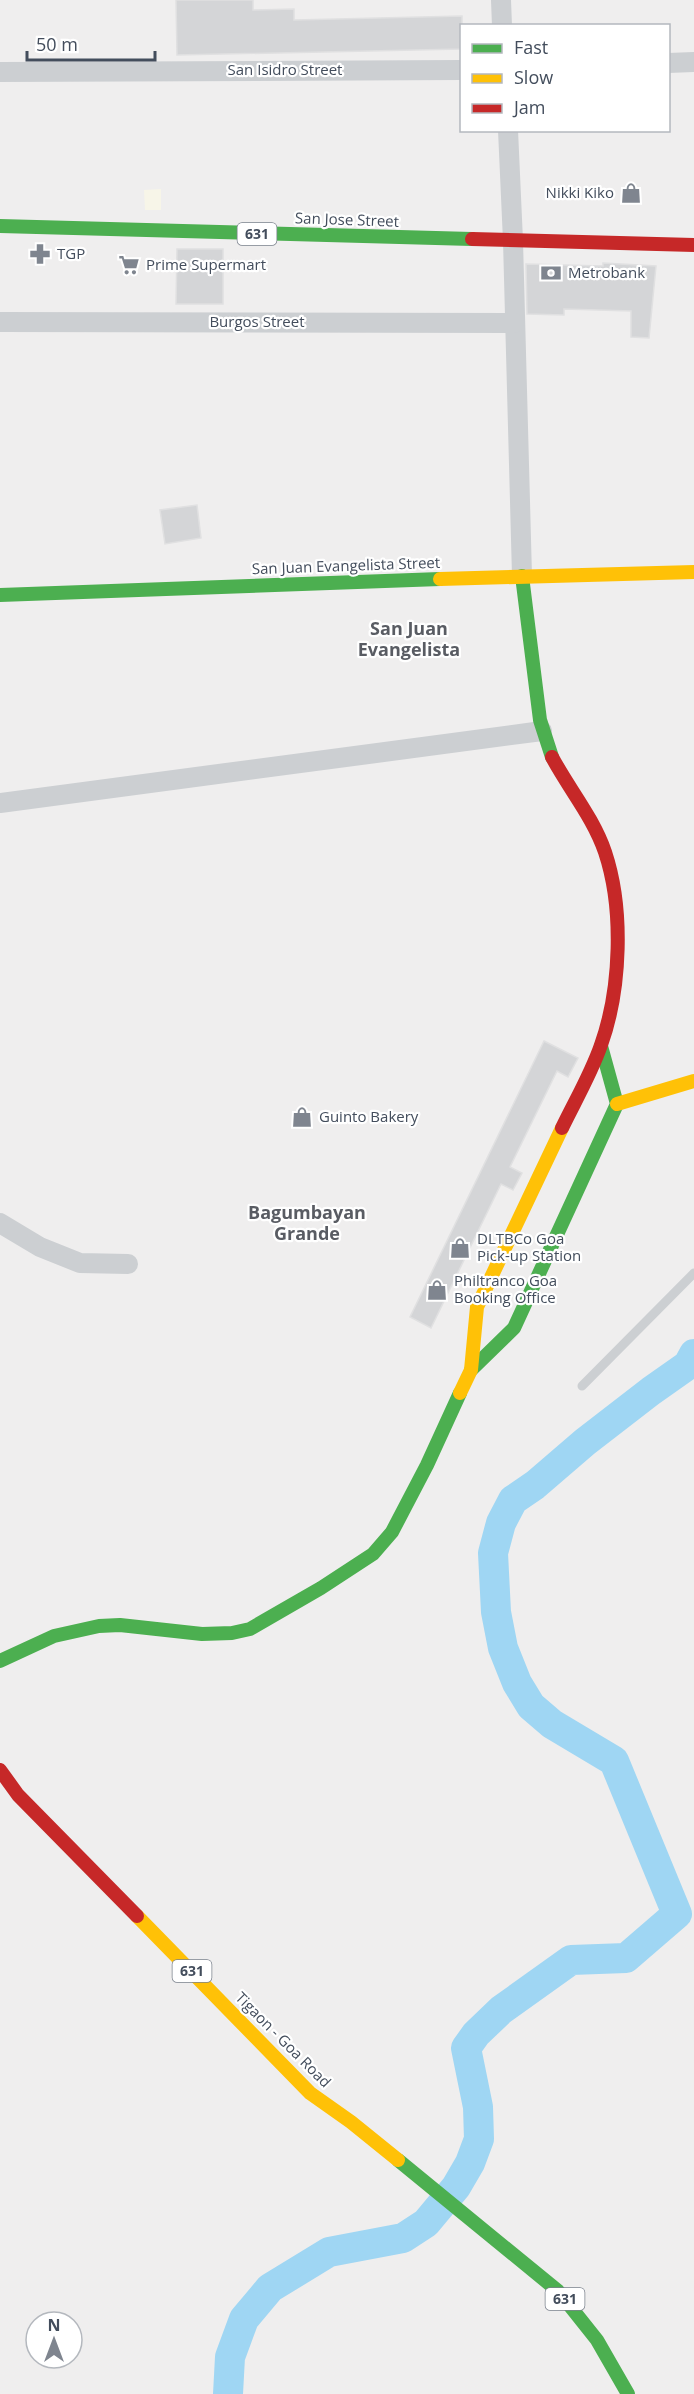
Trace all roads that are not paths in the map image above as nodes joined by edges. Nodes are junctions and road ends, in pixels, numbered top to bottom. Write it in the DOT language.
graph roads {
  1 [pos="501,0"];
  2 [pos="502,24"];
  3 [pos="694,62"];
  4 [pos="670,63"];
  5 [pos="460,70"];
  6 [pos="0,72"];
  7 [pos="508,132"];
  8 [pos="0,226"];
  9 [pos="513,241"];
  10 [pos="694,244"];
  11 [pos="0,322"];
  12 [pos="514,323"];
  13 [pos="694,572"];
  14 [pos="522,576"];
  15 [pos="0,595"];
  16 [pos="542,731"];
  17 [pos="0,803"];
  18 [pos="602,1046"];
  19 [pos="694,1081"];
  20 [pos="617,1104"];
  21 [pos="0,1223"];
  22 [pos="128,1264"];
  23 [pos="694,1273"];
  24 [pos="471,1370"];
  25 [pos="582,1386"];
  26 [pos="0,1661"];
  27 [pos="0,1770"];
  28 [pos="628,2394"];
  1 -- 2 [label="street"];
  3 -- 4 [label="street"];
  5 -- 6 [label="street, San Isidro Street"];
  7 -- 9 [label="street"];
  8 -- 9 [label="street, San Jose Street / 631"];
  9 -- 10 [label="street, San Jose Street / 631"];
  9 -- 12 [label="street"];
  11 -- 12 [label="street, Burgos Street"];
  12 -- 14 [label="street"];
  13 -- 14 [label="street, San Juan Evangelista Street"];
  14 -- 15 [label="street, San Juan Evangelista Street"];
  14 -- 16 [label="street"];
  16 -- 17 [label="street"];
  16 -- 18 [label="street"];
  18 -- 20 [label="street"];
  18 -- 24 [label="street"];
  19 -- 20 [label="street"];
  20 -- 24 [label="street"];
  21 -- 22 [label="street"];
  23 -- 25 [label="lane"];
  24 -- 26 [label="street"];
  27 -- 28 [label="street, Tigaon - Goa Road / 631"];
}
